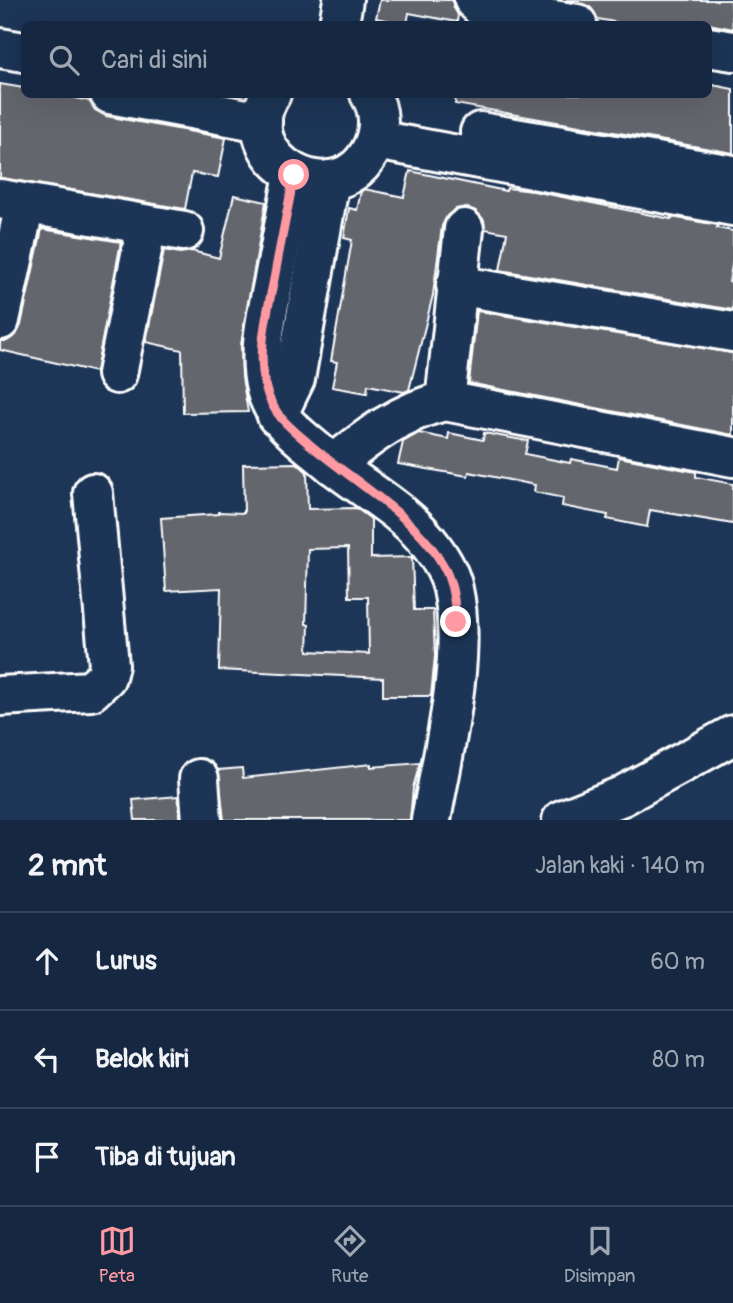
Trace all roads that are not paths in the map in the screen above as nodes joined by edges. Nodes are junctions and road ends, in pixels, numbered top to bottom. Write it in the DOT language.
graph roads {
  1 [pos="343,0"];
  2 [pos="474,0"];
  3 [pos="340,21"];
  4 [pos="559,21"];
  5 [pos="0,48"];
  6 [pos="712,48"];
  7 [pos="733,51"];
  8 [pos="21,52"];
  9 [pos="0,75"];
  10 [pos="21,78"];
  11 [pos="186,98"];
  12 [pos="263,102"];
  13 [pos="374,117"];
  14 [pos="733,175"];
  15 [pos="312,177"];
  16 [pos="13,202"];
  17 [pos="733,206"];
  18 [pos="147,225"];
  19 [pos="464,229"];
  20 [pos="184,231"];
  21 [pos="456,285"];
  22 [pos="0,319"];
  23 [pos="733,332"];
  24 [pos="117,374"];
  25 [pos="445,401"];
  26 [pos="733,457"];
  27 [pos="333,465"];
  28 [pos="93,493"];
  29 [pos="0,696"];
  30 [pos="733,734"];
  31 [pos="199,779"];
  32 [pos="202,820"];
  33 [pos="431,820"];
  34 [pos="562,820"];
  1 -- 3 [label="street"];
  2 -- 4 [label="street"];
  5 -- 8 [label="street"];
  6 -- 7 [label="street"];
  9 -- 10 [label="street"];
  11 -- 12 [label="street"];
  12 -- 15 [label="street"];
  13 -- 14 [label="street"];
  13 -- 15 [label="street"];
  13 -- 17 [label="street"];
  15 -- 27 [label="street"];
  16 -- 18 [label="street"];
  16 -- 22 [label="street"];
  18 -- 20 [label="street"];
  18 -- 24 [label="street"];
  19 -- 21 [label="street"];
  21 -- 23 [label="street"];
  21 -- 25 [label="street"];
  25 -- 26 [label="street"];
  25 -- 27 [label="street"];
  27 -- 33 [label="street"];
  28 -- 29 [label="street"];
  30 -- 34 [label="street"];
  31 -- 32 [label="street"];
}
